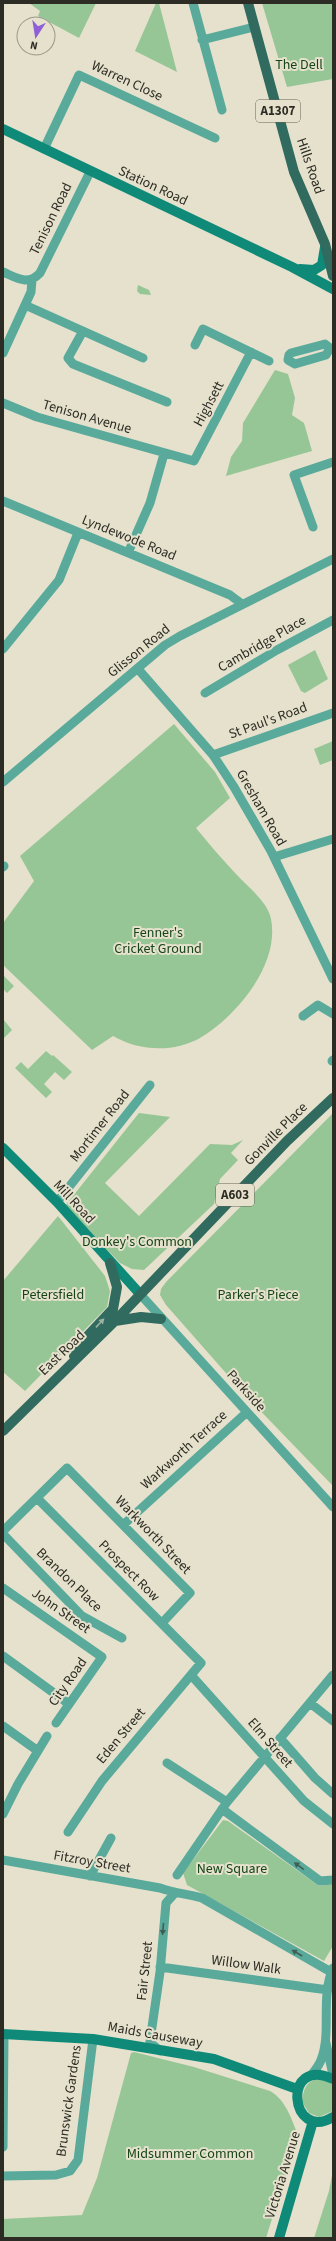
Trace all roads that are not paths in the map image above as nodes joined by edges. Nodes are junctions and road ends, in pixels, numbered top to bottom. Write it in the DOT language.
graph roads {
  1 [pos="193,3"];
  2 [pos="248,3"];
  3 [pos="254,26"];
  4 [pos="202,40"];
  5 [pos="222,110"];
  6 [pos="3,129"];
  7 [pos="215,138"];
  8 [pos="44,149"];
  9 [pos="90,172"];
  10 [pos="325,244"];
  11 [pos="333,252"];
  12 [pos="333,258"];
  13 [pos="292,267"];
  14 [pos="3,272"];
  15 [pos="333,276"];
  16 [pos="34,279"];
  17 [pos="319,281"];
  18 [pos="333,289"];
  19 [pos="25,306"];
  20 [pos="83,331"];
  21 [pos="195,345"];
  22 [pos="4,350"];
  23 [pos="252,352"];
  24 [pos="143,358"];
  25 [pos="269,361"];
  26 [pos="167,402"];
  27 [pos="3,403"];
  28 [pos="164,454"];
  29 [pos="186,459"];
  30 [pos="333,462"];
  31 [pos="3,501"];
  32 [pos="313,527"];
  33 [pos="78,533"];
  34 [pos="128,553"];
  35 [pos="333,559"];
  36 [pos="242,604"];
  37 [pos="333,620"];
  38 [pos="3,649"];
  39 [pos="138,669"];
  40 [pos="205,693"];
  41 [pos="333,713"];
  42 [pos="213,755"];
  43 [pos="3,782"];
  44 [pos="333,839"];
  45 [pos="274,857"];
  46 [pos="333,979"];
  47 [pos="333,1014"];
  48 [pos="303,1016"];
  49 [pos="150,1085"];
  50 [pos="333,1098"];
  51 [pos="3,1148"];
  52 [pos="56,1202"];
  53 [pos="110,1263"];
  54 [pos="140,1294"];
  55 [pos="161,1319"];
  56 [pos="115,1321"];
  57 [pos="69,1365"];
  58 [pos="246,1413"];
  59 [pos="3,1431"];
  60 [pos="37,1498"];
  61 [pos="333,1506"];
  62 [pos="123,1525"];
  63 [pos="3,1532"];
  64 [pos="3,1588"];
  65 [pos="162,1623"];
  66 [pos="122,1638"];
  67 [pos="3,1656"];
  68 [pos="102,1657"];
  69 [pos="201,1663"];
  70 [pos="191,1675"];
  71 [pos="333,1675"];
  72 [pos="310,1703"];
  73 [pos="69,1704"];
  74 [pos="333,1721"];
  75 [pos="56,1723"];
  76 [pos="3,1726"];
  77 [pos="47,1736"];
  78 [pos="280,1738"];
  79 [pos="38,1751"];
  80 [pos="264,1756"];
  81 [pos="167,1764"];
  82 [pos="333,1794"];
  83 [pos="224,1806"];
  84 [pos="3,1814"];
  85 [pos="333,1824"];
  86 [pos="68,1832"];
  87 [pos="111,1838"];
  88 [pos="3,1860"];
  89 [pos="177,1875"];
  90 [pos="90,1876"];
  91 [pos="333,1880"];
  92 [pos="174,1894"];
  93 [pos="160,1967"];
  94 [pos="332,1970"];
  95 [pos="328,1990"];
  96 [pos="3,2034"];
  97 [pos="92,2039"];
  98 [pos="325,2042"];
  99 [pos="160,2051"];
  100 [pos="333,2075"];
  101 [pos="311,2076"];
  102 [pos="333,2079"];
  103 [pos="298,2089"];
  104 [pos="333,2117"];
  105 [pos="313,2120"];
  106 [pos="3,2147"];
  107 [pos="3,2176"];
  108 [pos="279,2238"];
  1 -- 4 [label="street"];
  2 -- 3 [label="main road, Hills Road / A1307"];
  3 -- 4 [label="street"];
  3 -- 10 [label="main road, Hills Road / A1307"];
  4 -- 5 [label="street"];
  6 -- 8 [label="street, Station Road"];
  7 -- 8 [label="street, Warren Close"];
  8 -- 9 [label="street, Station Road"];
  9 -- 13 [label="street, Station Road"];
  9 -- 16 [label="street, Tenison Road"];
  10 -- 11 [label="main road, Hills Road / A1307"];
  10 -- 12 [label="street"];
  10 -- 13 [label="street, Station Road"];
  10 -- 15 [label="main road, Hills Road / A1307"];
  13 -- 17 [label="street, Station Road"];
  14 -- 16 [label="street"];
  15 -- 17 [label="street"];
  16 -- 19 [label="street, Tenison Road"];
  17 -- 18 [label="street, Station Road"];
  19 -- 20 [label="street"];
  19 -- 22 [label="street, Tenison Road"];
  20 -- 24 [label="street"];
  20 -- 26 [label="street"];
  21 -- 23 [label="street"];
  23 -- 25 [label="street"];
  23 -- 29 [label="street, Highsett"];
  27 -- 28 [label="street, Tenison Avenue"];
  28 -- 29 [label="street, Tenison Avenue"];
  28 -- 34 [label="street"];
  30 -- 32 [label="street"];
  31 -- 33 [label="street, Lyndewode Road"];
  33 -- 34 [label="street, Lyndewode Road"];
  33 -- 38 [label="street"];
  34 -- 36 [label="street, Lyndewode Road"];
  35 -- 36 [label="street, Glisson Road"];
  36 -- 39 [label="street, Glisson Road"];
  37 -- 40 [label="street, Cambridge Place"];
  39 -- 42 [label="street, Gresham Road"];
  39 -- 43 [label="street, Glisson Road"];
  41 -- 42 [label="street, St Paul's Road"];
  42 -- 45 [label="street, Gresham Road"];
  44 -- 45 [label="street"];
  45 -- 46 [label="street, Gresham Road"];
  47 -- 48 [label="street"];
  49 -- 52 [label="street, Mortimer Road"];
  50 -- 54 [label="main road, Gonville Place / A603"];
  51 -- 52 [label="street, Mill Road"];
  52 -- 53 [label="street, Mill Road"];
  53 -- 54 [label="street, Mill Road"];
  57 -- 53 [label="main road, one-way"];
  54 -- 55 [label="street, Parkside"];
  54 -- 56 [label="main road, East Road"];
  55 -- 56 [label="main road"];
  55 -- 58 [label="street, Parkside"];
  56 -- 57 [label="main road, East Road"];
  57 -- 59 [label="main road, East Road"];
  58 -- 61 [label="street, Parkside"];
  58 -- 62 [label="street, Warkworth Terrace"];
  60 -- 62 [label="street, Warkworth Street"];
  60 -- 63 [label="street"];
  60 -- 65 [label="street, Prospect Row"];
  62 -- 65 [label="street, Warkworth Street"];
  63 -- 66 [label="street, Brandon Place"];
  64 -- 68 [label="street, John Street"];
  65 -- 69 [label="street, Prospect Row"];
  67 -- 73 [label="street"];
  68 -- 73 [label="street, City Road"];
  69 -- 70 [label="street, Eden Street"];
  70 -- 80 [label="street, Elm Street"];
  70 -- 86 [label="street, Eden Street"];
  71 -- 72 [label="street"];
  72 -- 74 [label="street"];
  72 -- 78 [label="street"];
  73 -- 75 [label="street, City Road"];
  76 -- 79 [label="street"];
  77 -- 79 [label="street"];
  78 -- 80 [label="street"];
  78 -- 82 [label="street"];
  79 -- 84 [label="street"];
  80 -- 83 [label="street"];
  80 -- 85 [label="street, Elm Street"];
  81 -- 83 [label="street"];
  83 -- 89 [label="street"];
  91 -- 83 [label="street, one-way"];
  87 -- 90 [label="street"];
  88 -- 90 [label="street, Fitzroy Street"];
  90 -- 92 [label="street, Fitzroy Street"];
  92 -- 93 [label="street, Fair Street, one-way"];
  94 -- 92 [label="street, one-way"];
  93 -- 95 [label="street, Willow Walk"];
  93 -- 99 [label="street, Fair Street"];
  94 -- 95 [label="street"];
  95 -- 98 [label="street"];
  96 -- 97 [label="street, Maids Causeway"];
  96 -- 106 [label="street"];
  97 -- 99 [label="street, Maids Causeway"];
  97 -- 107 [label="street, Brunswick Gardens"];
  98 -- 100 [label="street"];
  98 -- 101 [label="street"];
  99 -- 103 [label="street, Maids Causeway"];
  101 -- 102 [label="street"];
  101 -- 103 [label="street"];
  103 -- 105 [label="street"];
  104 -- 105 [label="street"];
  105 -- 108 [label="street, Victoria Avenue"];
}
